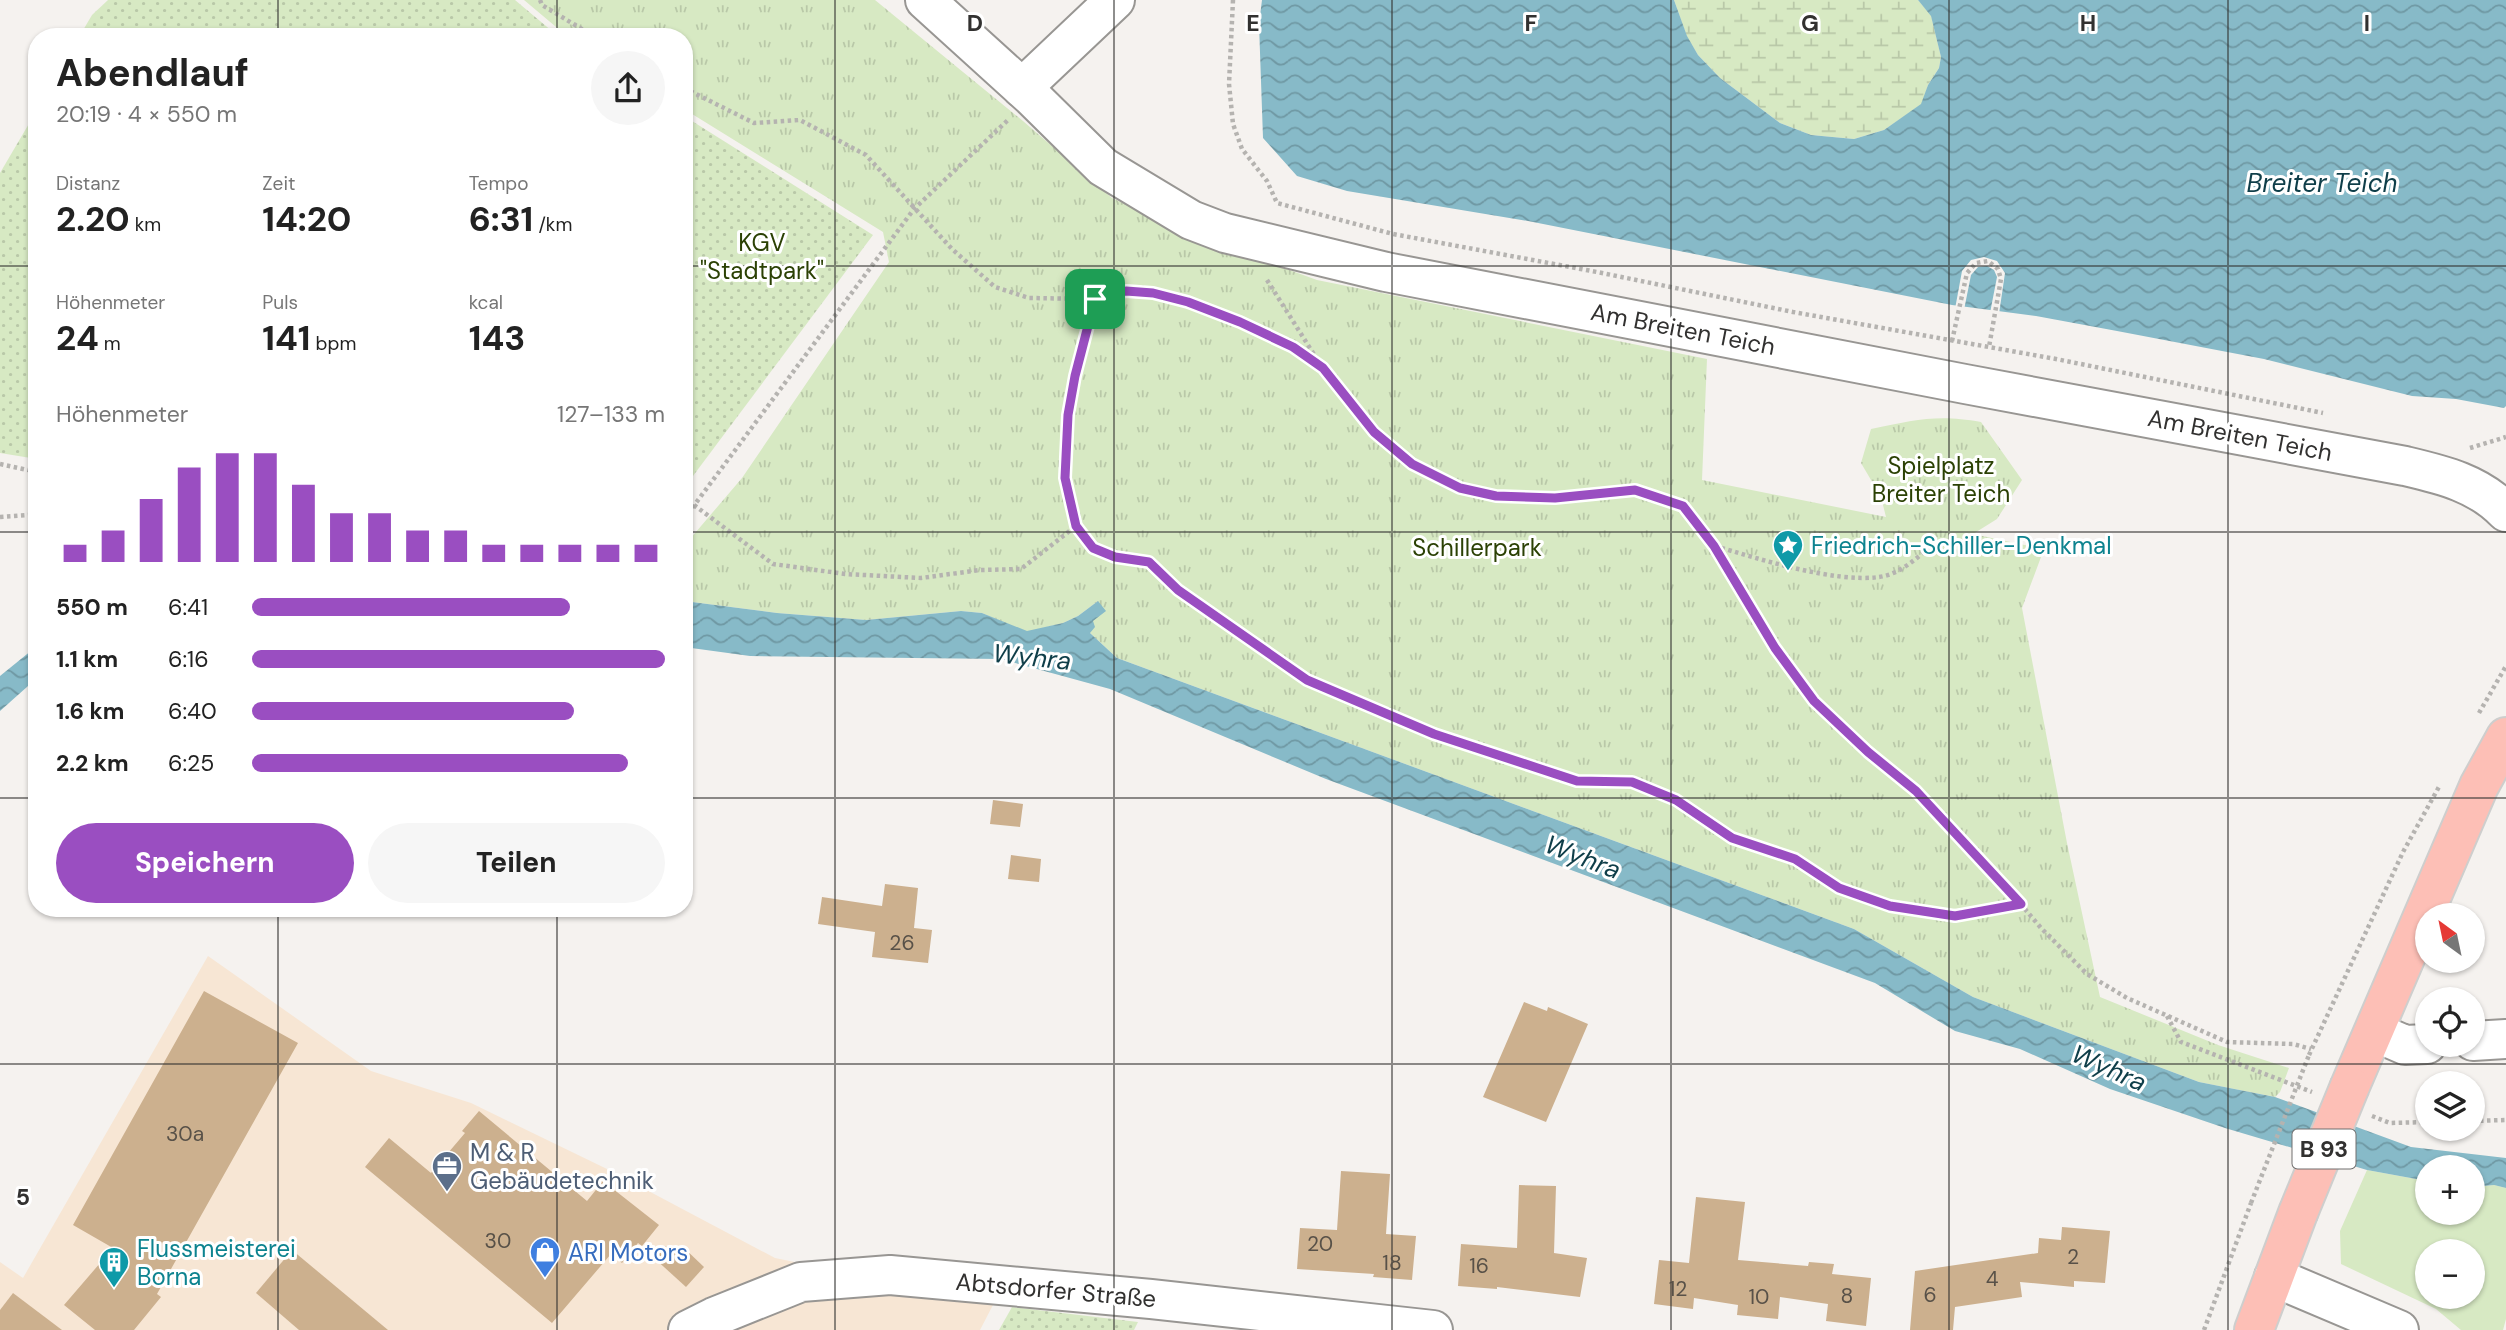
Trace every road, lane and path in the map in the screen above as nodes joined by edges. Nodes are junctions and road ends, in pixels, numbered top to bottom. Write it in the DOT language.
graph roads {
  1 [pos="540,0"];
  2 [pos="925,0"];
  3 [pos="1115,0"];
  4 [pos="1233,0"];
  5 [pos="580,28"];
  6 [pos="693,92"];
  7 [pos="1027,93"];
  8 [pos="914,209"];
  9 [pos="1095,299"];
  10 [pos="1952,341"];
  11 [pos="1989,347"];
  12 [pos="2335,416"];
  13 [pos="2506,436"];
  14 [pos="2465,450"];
  15 [pos="0,464"];
  16 [pos="28,470"];
  17 [pos="694,505"];
  18 [pos="2506,512"];
  19 [pos="28,515"];
  20 [pos="0,517"];
  21 [pos="1076,526"];
  22 [pos="1934,543"];
  23 [pos="1714,546"];
  24 [pos="2506,666"];
  25 [pos="2490,730"];
  26 [pos="2441,782"];
  27 [pos="2021,904"];
  28 [pos="2166,1015"];
  29 [pos="2375,1032"];
  30 [pos="2415,1045"];
  31 [pos="2310,1052"];
  32 [pos="2274,1077"];
  33 [pos="2506,1120"];
  34 [pos="2485,1121"];
  35 [pos="2415,1122"];
  36 [pos="2390,1123"];
  37 [pos="2274,1277"];
  38 [pos="1150,1314"];
  39 [pos="1418,1329"];
  40 [pos="688,1330"];
  41 [pos="2204,1330"];
  42 [pos="2254,1330"];
  43 [pos="2399,1330"];
  1 -- 5 [label="path"];
  2 -- 7 [label="street, Am Breiten Teich"];
  3 -- 7 [label="street"];
  4 -- 10 [label="path"];
  6 -- 8 [label="path"];
  7 -- 8 [label="path"];
  7 -- 18 [label="street, Am Breiten Teich"];
  8 -- 9 [label="path"];
  8 -- 17 [label="path"];
  9 -- 21 [label="path"];
  9 -- 23 [label="path"];
  10 -- 11 [label="path"];
  10 -- 11 [label="path"];
  11 -- 12 [label="path"];
  13 -- 14 [label="path"];
  15 -- 16 [label="path"];
  17 -- 21 [label="path"];
  19 -- 20 [label="path"];
  21 -- 27 [label="path"];
  22 -- 23 [label="path"];
  23 -- 27 [label="path"];
  24 -- 25 [label="path"];
  25 -- 29 [label="main road, B 93"];
  26 -- 31 [label="path"];
  27 -- 28 [label="path"];
  28 -- 31 [label="path"];
  28 -- 32 [label="path"];
  29 -- 30 [label="street"];
  29 -- 37 [label="main road, B 93, bridge"];
  31 -- 41 [label="path, bridge"];
  33 -- 34 [label="path"];
  35 -- 36 [label="path"];
  37 -- 42 [label="main road, B 93"];
  37 -- 43 [label="street"];
  38 -- 39 [label="street, Abtsdorfer Straße"];
  38 -- 40 [label="street, Abtsdorfer Straße"];
}
